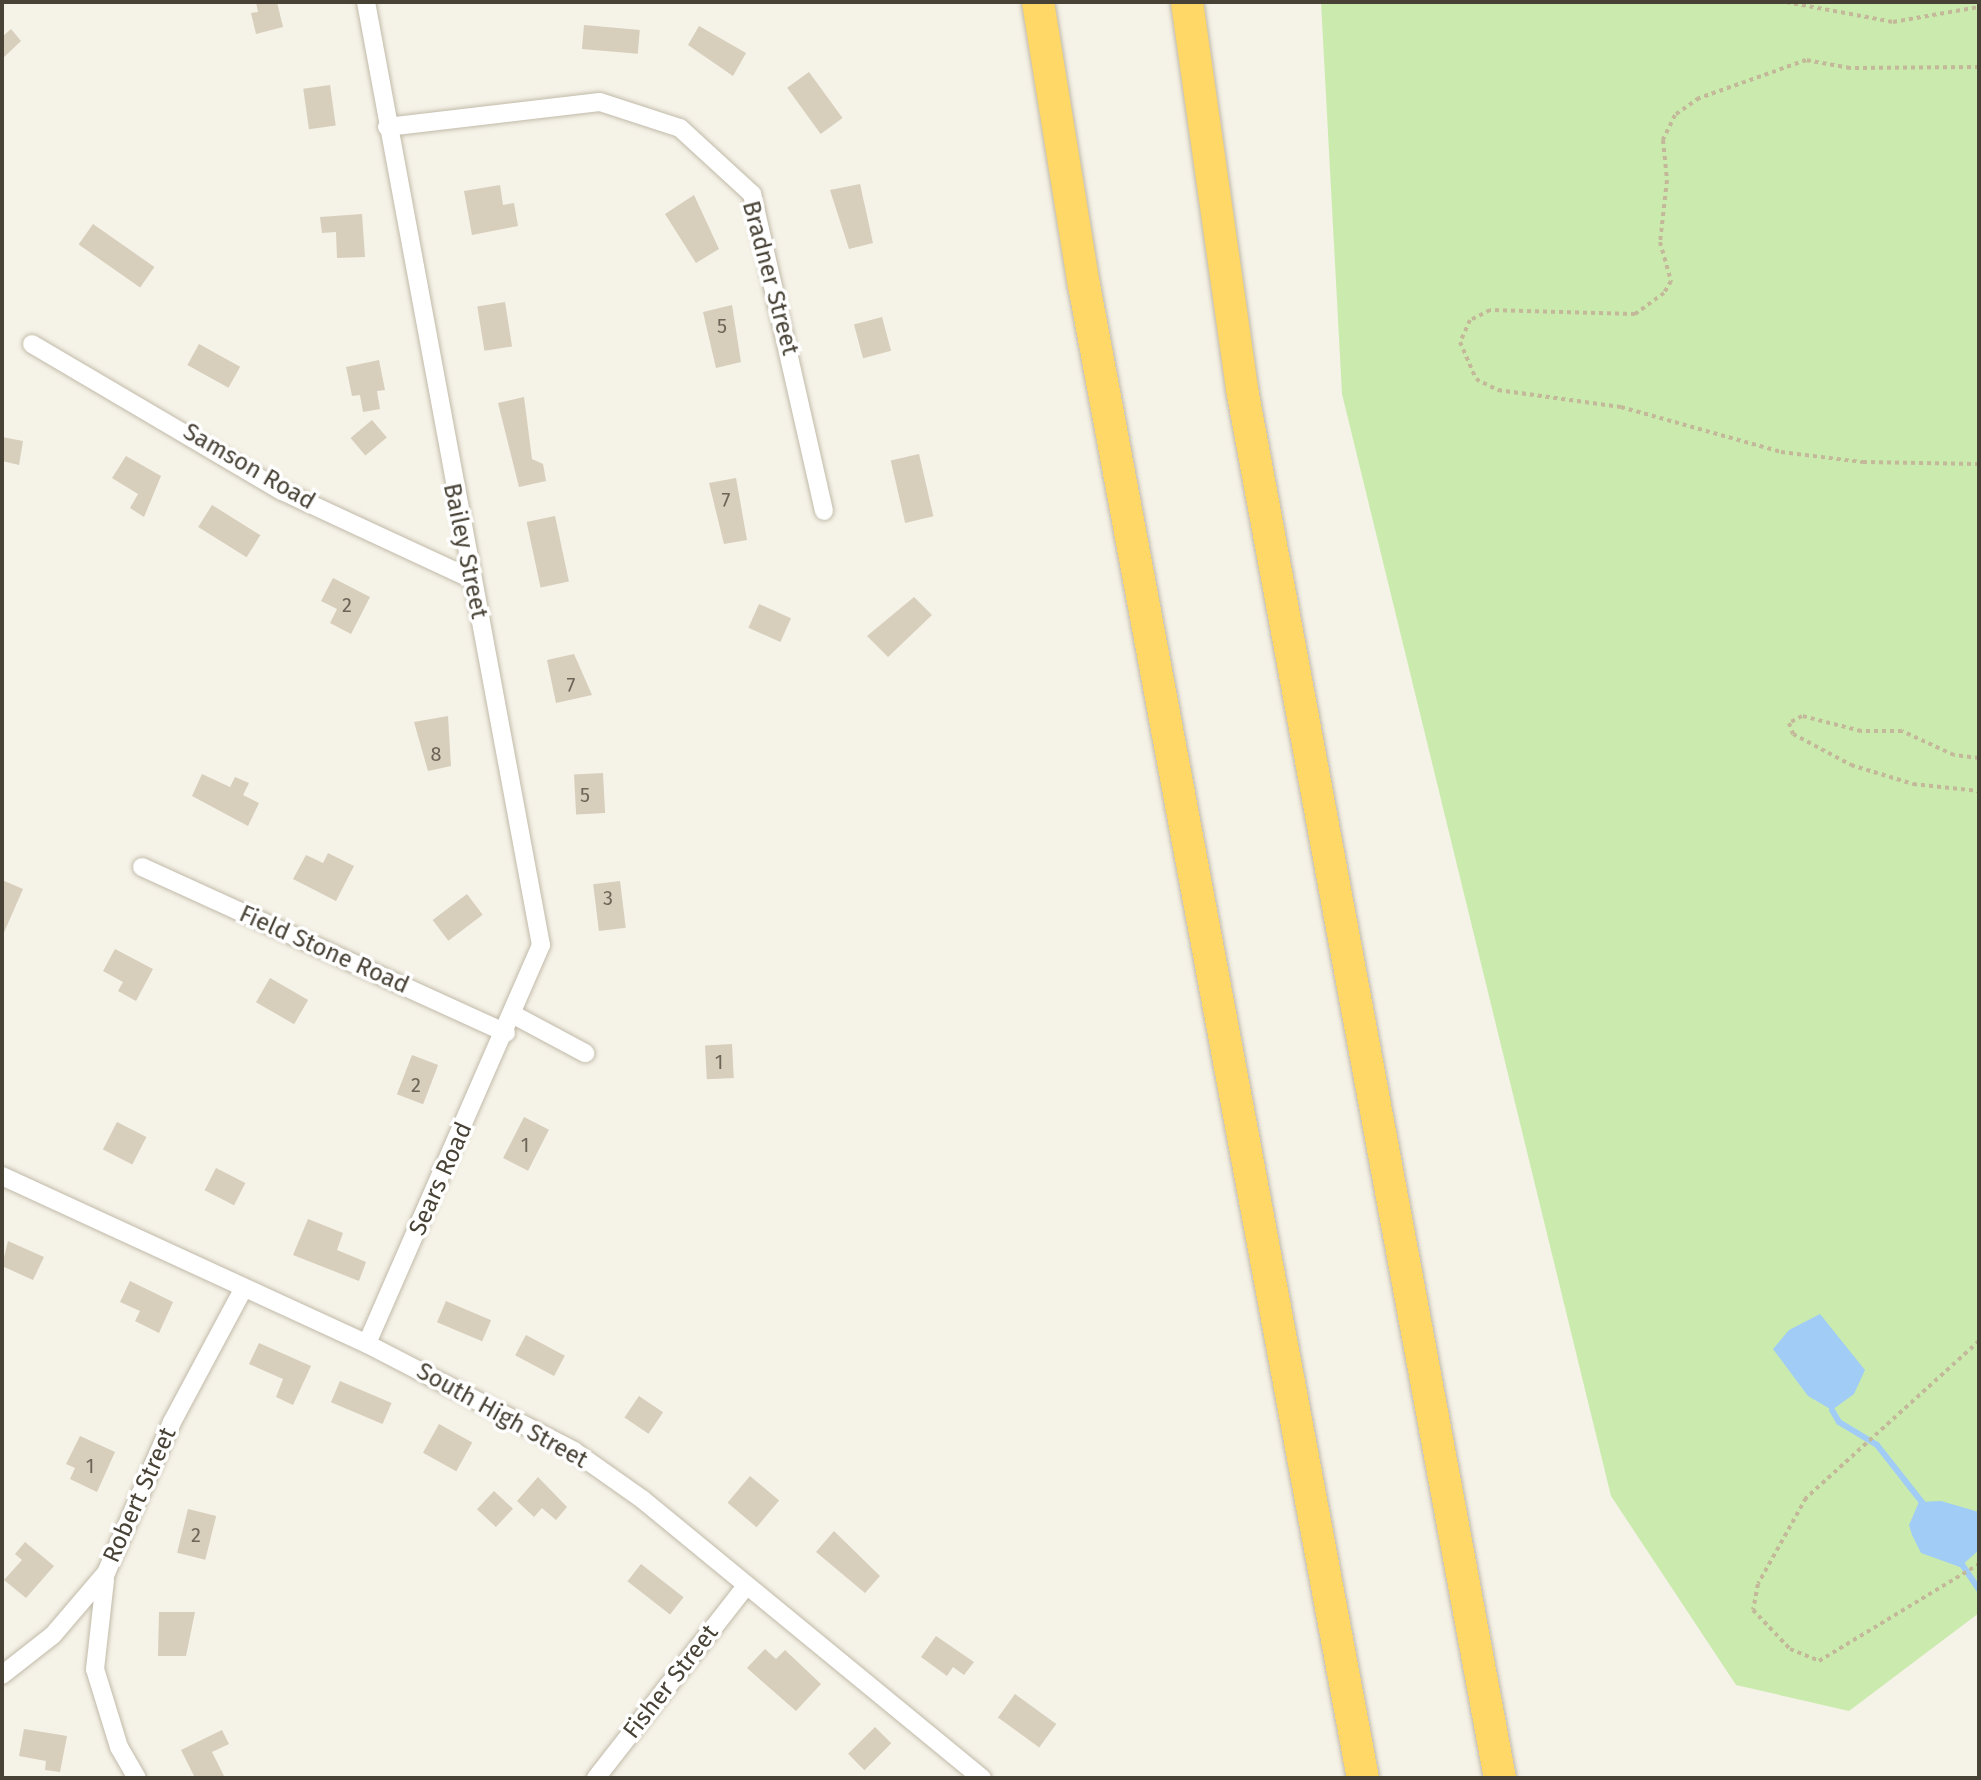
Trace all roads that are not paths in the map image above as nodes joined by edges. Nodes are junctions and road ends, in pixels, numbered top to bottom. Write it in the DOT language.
graph roads {
  1 [pos="366,2"];
  2 [pos="1038,2"];
  3 [pos="1187,2"];
  4 [pos="387,127"];
  5 [pos="32,344"];
  6 [pos="824,511"];
  7 [pos="472,579"];
  8 [pos="142,867"];
  9 [pos="514,1015"];
  10 [pos="506,1033"];
  11 [pos="585,1053"];
  12 [pos="2,1176"];
  13 [pos="244,1288"];
  14 [pos="367,1344"];
  15 [pos="106,1573"];
  16 [pos="746,1586"];
  17 [pos="2,1675"];
  18 [pos="137,1778"];
  19 [pos="596,1778"];
  20 [pos="982,1778"];
  21 [pos="1363,1778"];
  22 [pos="1500,1778"];
  1 -- 4 [label="street, Bailey Street"];
  2 -- 21 [label="highway"];
  3 -- 22 [label="highway"];
  4 -- 6 [label="street, Bradner Street"];
  4 -- 7 [label="street, Bailey Street"];
  5 -- 7 [label="street, Samson Road"];
  7 -- 9 [label="street, Bailey Street"];
  8 -- 10 [label="street, Field Stone Road"];
  9 -- 10 [label="street, Sears Road"];
  9 -- 11 [label="street"];
  10 -- 14 [label="street, Sears Road"];
  12 -- 13 [label="street, South High Street"];
  13 -- 14 [label="street, South High Street"];
  13 -- 15 [label="street, Robert Street"];
  14 -- 16 [label="street, South High Street"];
  15 -- 17 [label="street, Robert Street"];
  15 -- 18 [label="street"];
  16 -- 19 [label="street, Fisher Street"];
  16 -- 20 [label="street, South High Street"];
}
